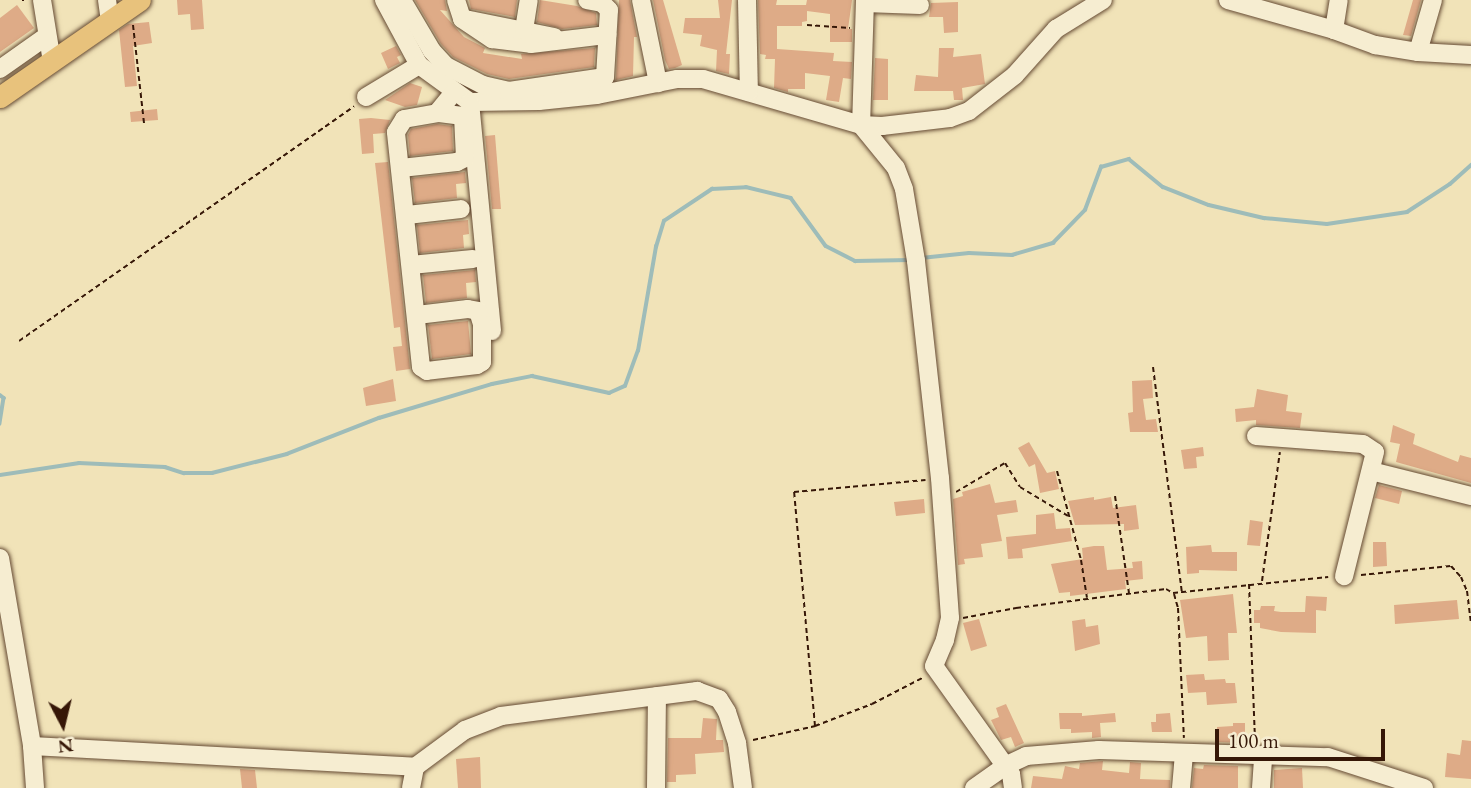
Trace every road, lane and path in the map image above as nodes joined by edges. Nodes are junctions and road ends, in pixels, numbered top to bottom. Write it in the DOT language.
graph roads {
  1 [pos="42,0"];
  2 [pos="384,0"];
  3 [pos="402,0"];
  4 [pos="456,0"];
  5 [pos="529,0"];
  6 [pos="587,0"];
  7 [pos="641,0"];
  8 [pos="747,0"];
  9 [pos="1103,0"];
  10 [pos="1228,0"];
  11 [pos="1339,0"];
  12 [pos="1433,0"];
  13 [pos="865,2"];
  14 [pos="135,3"];
  15 [pos="920,5"];
  16 [pos="109,10"];
  17 [pos="462,19"];
  18 [pos="807,25"];
  19 [pos="865,29"];
  20 [pos="524,30"];
  21 [pos="1334,30"];
  22 [pos="607,35"];
  23 [pos="47,36"];
  24 [pos="561,40"];
  25 [pos="1418,52"];
  26 [pos="1471,55"];
  27 [pos="51,62"];
  28 [pos="419,65"];
  29 [pos="0,69"];
  30 [pos="658,82"];
  31 [pos="749,92"];
  32 [pos="453,93"];
  33 [pos="0,97"];
  34 [pos="366,97"];
  35 [pos="470,102"];
  36 [pos="437,113"];
  37 [pos="144,123"];
  38 [pos="861,125"];
  39 [pos="401,167"];
  40 [pos="461,209"];
  41 [pos="407,215"];
  42 [pos="473,259"];
  43 [pos="411,265"];
  44 [pos="416,315"];
  45 [pos="493,338"];
  46 [pos="19,341"];
  47 [pos="1153,367"];
  48 [pos="1256,436"];
  49 [pos="1282,439"];
  50 [pos="1057,471"];
  51 [pos="1371,471"];
  52 [pos="940,478"];
  53 [pos="1115,496"];
  54 [pos="1471,496"];
  55 [pos="942,501"];
  56 [pos="1068,516"];
  57 [pos="0,558"];
  58 [pos="1344,576"];
  59 [pos="1262,582"];
  60 [pos="1249,584"];
  61 [pos="1182,592"];
  62 [pos="1129,594"];
  63 [pos="1087,598"];
  64 [pos="950,618"];
  65 [pos="934,666"];
  66 [pos="657,696"];
  67 [pos="815,726"];
  68 [pos="737,744"];
  69 [pos="32,746"];
  70 [pos="1184,754"];
  71 [pos="1259,756"];
  72 [pos="1005,766"];
  73 [pos="415,768"];
  74 [pos="1399,785"];
  75 [pos="35,788"];
  76 [pos="411,788"];
  77 [pos="656,788"];
  78 [pos="743,788"];
  79 [pos="974,788"];
  80 [pos="1013,788"];
  81 [pos="1181,788"];
  82 [pos="1261,788"];
  83 [pos="1424,788"];
  1 -- 23 [label="street"];
  2 -- 28 [label="street"];
  3 -- 22 [label="street"];
  4 -- 17 [label="street"];
  5 -- 20 [label="street"];
  6 -- 22 [label="street"];
  7 -- 30 [label="street"];
  8 -- 31 [label="street"];
  9 -- 38 [label="street"];
  10 -- 21 [label="street"];
  11 -- 21 [label="street"];
  12 -- 25 [label="street"];
  13 -- 15 [label="street"];
  13 -- 19 [label="street"];
  14 -- 16 [label="main road"];
  14 -- 37 [label="path"];
  16 -- 27 [label="main road"];
  17 -- 20 [label="street"];
  17 -- 24 [label="street"];
  18 -- 19 [label="path"];
  19 -- 38 [label="street"];
  20 -- 24 [label="street"];
  21 -- 25 [label="street"];
  22 -- 24 [label="street"];
  23 -- 27 [label="street"];
  23 -- 29 [label="street"];
  25 -- 26 [label="street"];
  27 -- 33 [label="main road"];
  28 -- 32 [label="street"];
  28 -- 34 [label="street"];
  30 -- 31 [label="street"];
  30 -- 35 [label="street"];
  31 -- 38 [label="street"];
  32 -- 35 [label="street"];
  32 -- 36 [label="street"];
  34 -- 46 [label="path"];
  35 -- 45 [label="street"];
  36 -- 39 [label="street"];
  36 -- 39 [label="street"];
  38 -- 52 [label="street"];
  39 -- 41 [label="street"];
  40 -- 41 [label="street"];
  41 -- 43 [label="street"];
  42 -- 43 [label="street"];
  43 -- 44 [label="street"];
  44 -- 44 [label="street"];
  47 -- 61 [label="path"];
  48 -- 49 [label="street"];
  49 -- 51 [label="street"];
  49 -- 59 [label="path"];
  50 -- 56 [label="path"];
  51 -- 54 [label="street"];
  51 -- 58 [label="street"];
  52 -- 55 [label="street"];
  52 -- 67 [label="path"];
  53 -- 62 [label="path"];
  55 -- 56 [label="path"];
  55 -- 64 [label="street"];
  56 -- 63 [label="path"];
  57 -- 69 [label="street"];
  60 -- 71 [label="path"];
  62 -- 63 [label="path"];
  62 -- 70 [label="path"];
  63 -- 64 [label="path"];
  64 -- 65 [label="street"];
  65 -- 67 [label="path"];
  65 -- 72 [label="street"];
  66 -- 68 [label="street"];
  66 -- 73 [label="street"];
  66 -- 77 [label="street"];
  67 -- 68 [label="path"];
  68 -- 78 [label="street"];
  69 -- 73 [label="street"];
  69 -- 75 [label="street"];
  70 -- 71 [label="street"];
  70 -- 72 [label="street"];
  70 -- 81 [label="street"];
  71 -- 74 [label="street"];
  71 -- 82 [label="street"];
  72 -- 79 [label="street"];
  72 -- 80 [label="street"];
  73 -- 76 [label="street"];
  74 -- 83 [label="street"];
}
